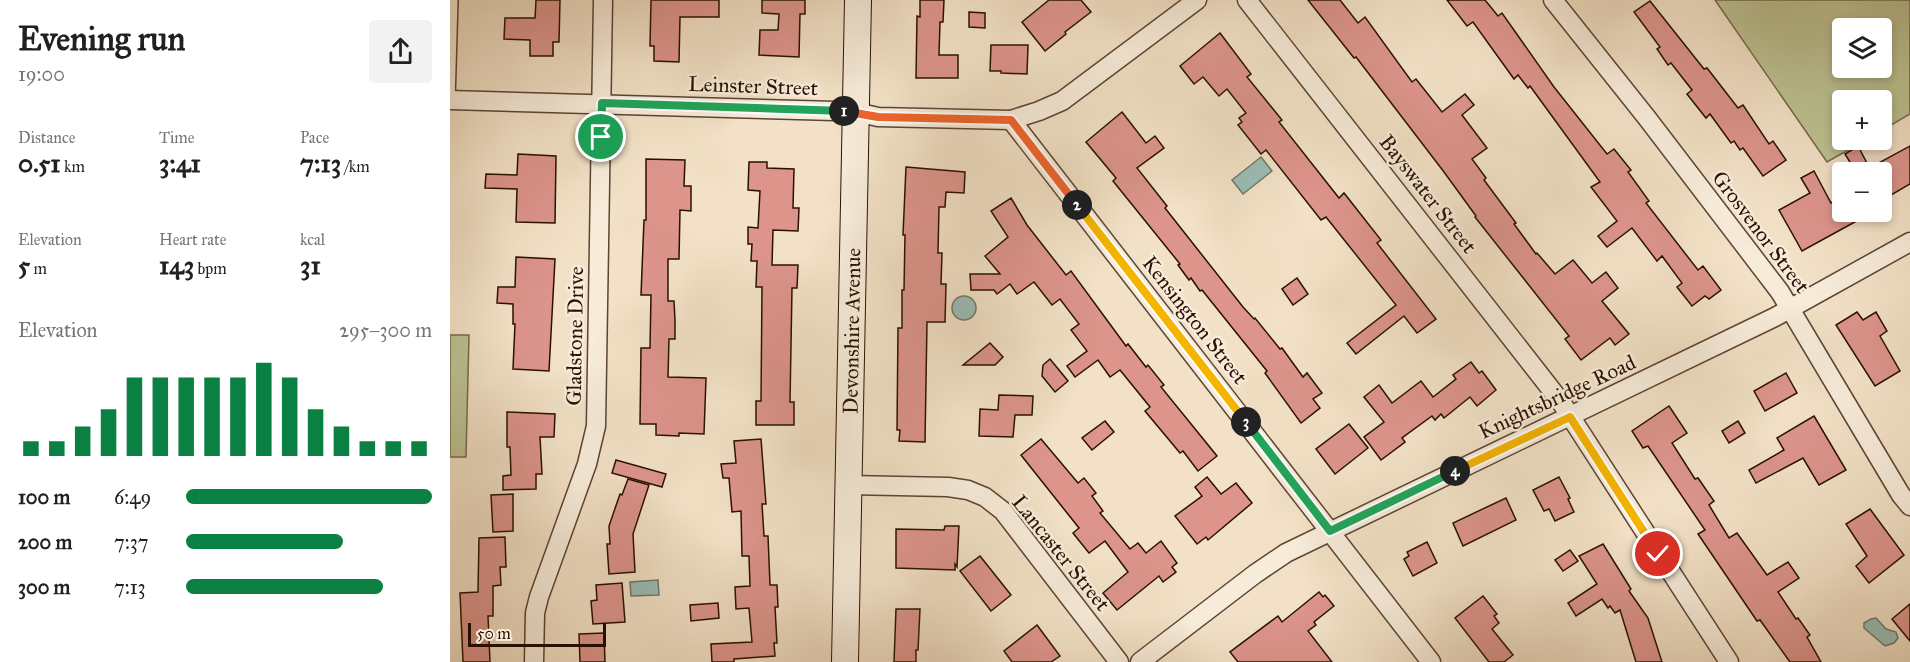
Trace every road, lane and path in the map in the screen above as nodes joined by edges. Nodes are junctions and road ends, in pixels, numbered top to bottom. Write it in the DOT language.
graph roads {
  1 [pos="453,0"];
  2 [pos="603,0"];
  3 [pos="858,0"];
  4 [pos="1197,0"];
  5 [pos="1247,0"];
  6 [pos="1554,0"];
  7 [pos="450,101"];
  8 [pos="602,103"];
  9 [pos="856,112"];
  10 [pos="1011,120"];
  11 [pos="1910,243"];
  12 [pos="1791,309"];
  13 [pos="1570,417"];
  14 [pos="848,484"];
  15 [pos="1910,506"];
  16 [pos="1330,531"];
  17 [pos="534,662"];
  18 [pos="845,662"];
  19 [pos="1119,662"];
  20 [pos="1140,662"];
  21 [pos="1431,662"];
  22 [pos="1729,662"];
  1 -- 7 [label="lane"];
  2 -- 8 [label="street, Gladstone Drive"];
  3 -- 9 [label="main road, Devonshire Avenue"];
  4 -- 10 [label="street, Leinster Street"];
  5 -- 13 [label="street, Bayswater Street"];
  6 -- 12 [label="street, Grosvenor Street"];
  7 -- 8 [label="street, Leinster Street"];
  8 -- 9 [label="street, Leinster Street"];
  8 -- 17 [label="street, Gladstone Drive"];
  9 -- 10 [label="street, Leinster Street"];
  9 -- 14 [label="main road, Devonshire Avenue"];
  10 -- 16 [label="street, Kensington Street"];
  11 -- 12 [label="street, Knightsbridge Road"];
  12 -- 13 [label="street, Knightsbridge Road"];
  12 -- 15 [label="street, Grosvenor Street"];
  13 -- 16 [label="street, Knightsbridge Road"];
  13 -- 22 [label="street"];
  14 -- 18 [label="main road, Devonshire Avenue"];
  14 -- 19 [label="street, Lancaster Street"];
  16 -- 20 [label="street, Knightsbridge Road"];
  16 -- 21 [label="street, Kensington Street"];
}
